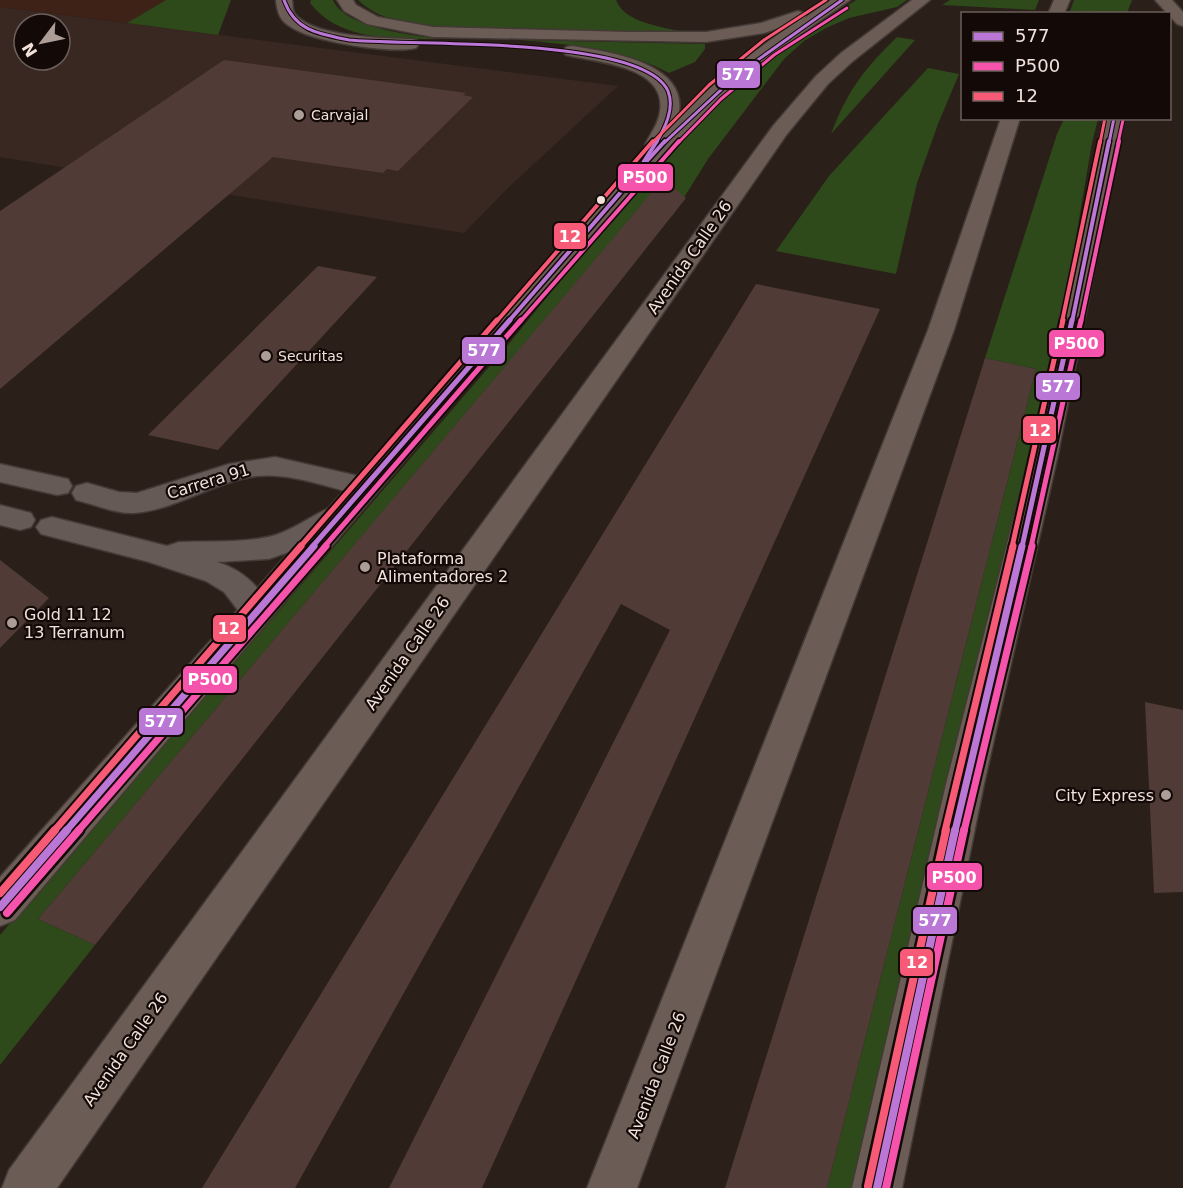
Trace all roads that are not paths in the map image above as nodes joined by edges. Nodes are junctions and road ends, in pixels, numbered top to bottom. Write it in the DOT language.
graph roads {
  1 [pos="284,0"];
  2 [pos="345,0"];
  3 [pos="833,0"];
  4 [pos="842,0"];
  5 [pos="922,0"];
  6 [pos="1163,0"];
  7 [pos="1183,21"];
  8 [pos="1010,120"];
  9 [pos="1114,120"];
  10 [pos="651,157"];
  11 [pos="0,473"];
  12 [pos="57,486"];
  13 [pos="365,487"];
  14 [pos="87,493"];
  15 [pos="135,503"];
  16 [pos="340,514"];
  17 [pos="51,527"];
  18 [pos="98,539"];
  19 [pos="157,554"];
  20 [pos="256,610"];
  21 [pos="0,907"];
  22 [pos="27,1188"];
  23 [pos="612,1188"];
  24 [pos="877,1188"];
  1 -- 10 [label="main road"];
  2 -- 3 [label="main road"];
  4 -- 10 [label="main road"];
  5 -- 22 [label="main road, Avenida Calle 26"];
  6 -- 7 [label="main road"];
  8 -- 23 [label="main road, Avenida Calle 26"];
  9 -- 24 [label="main road"];
  10 -- 13 [label="main road"];
  11 -- 12 [label="street"];
  13 -- 15 [label="street, Carrera 91"];
  13 -- 16 [label="main road"];
  14 -- 15 [label="street, Carrera 91"];
  15 -- 18 [label="street"];
  16 -- 19 [label="street"];
  16 -- 20 [label="main road"];
  17 -- 18 [label="street"];
  18 -- 19 [label="street"];
  19 -- 20 [label="street"];
  20 -- 21 [label="main road"];
}
